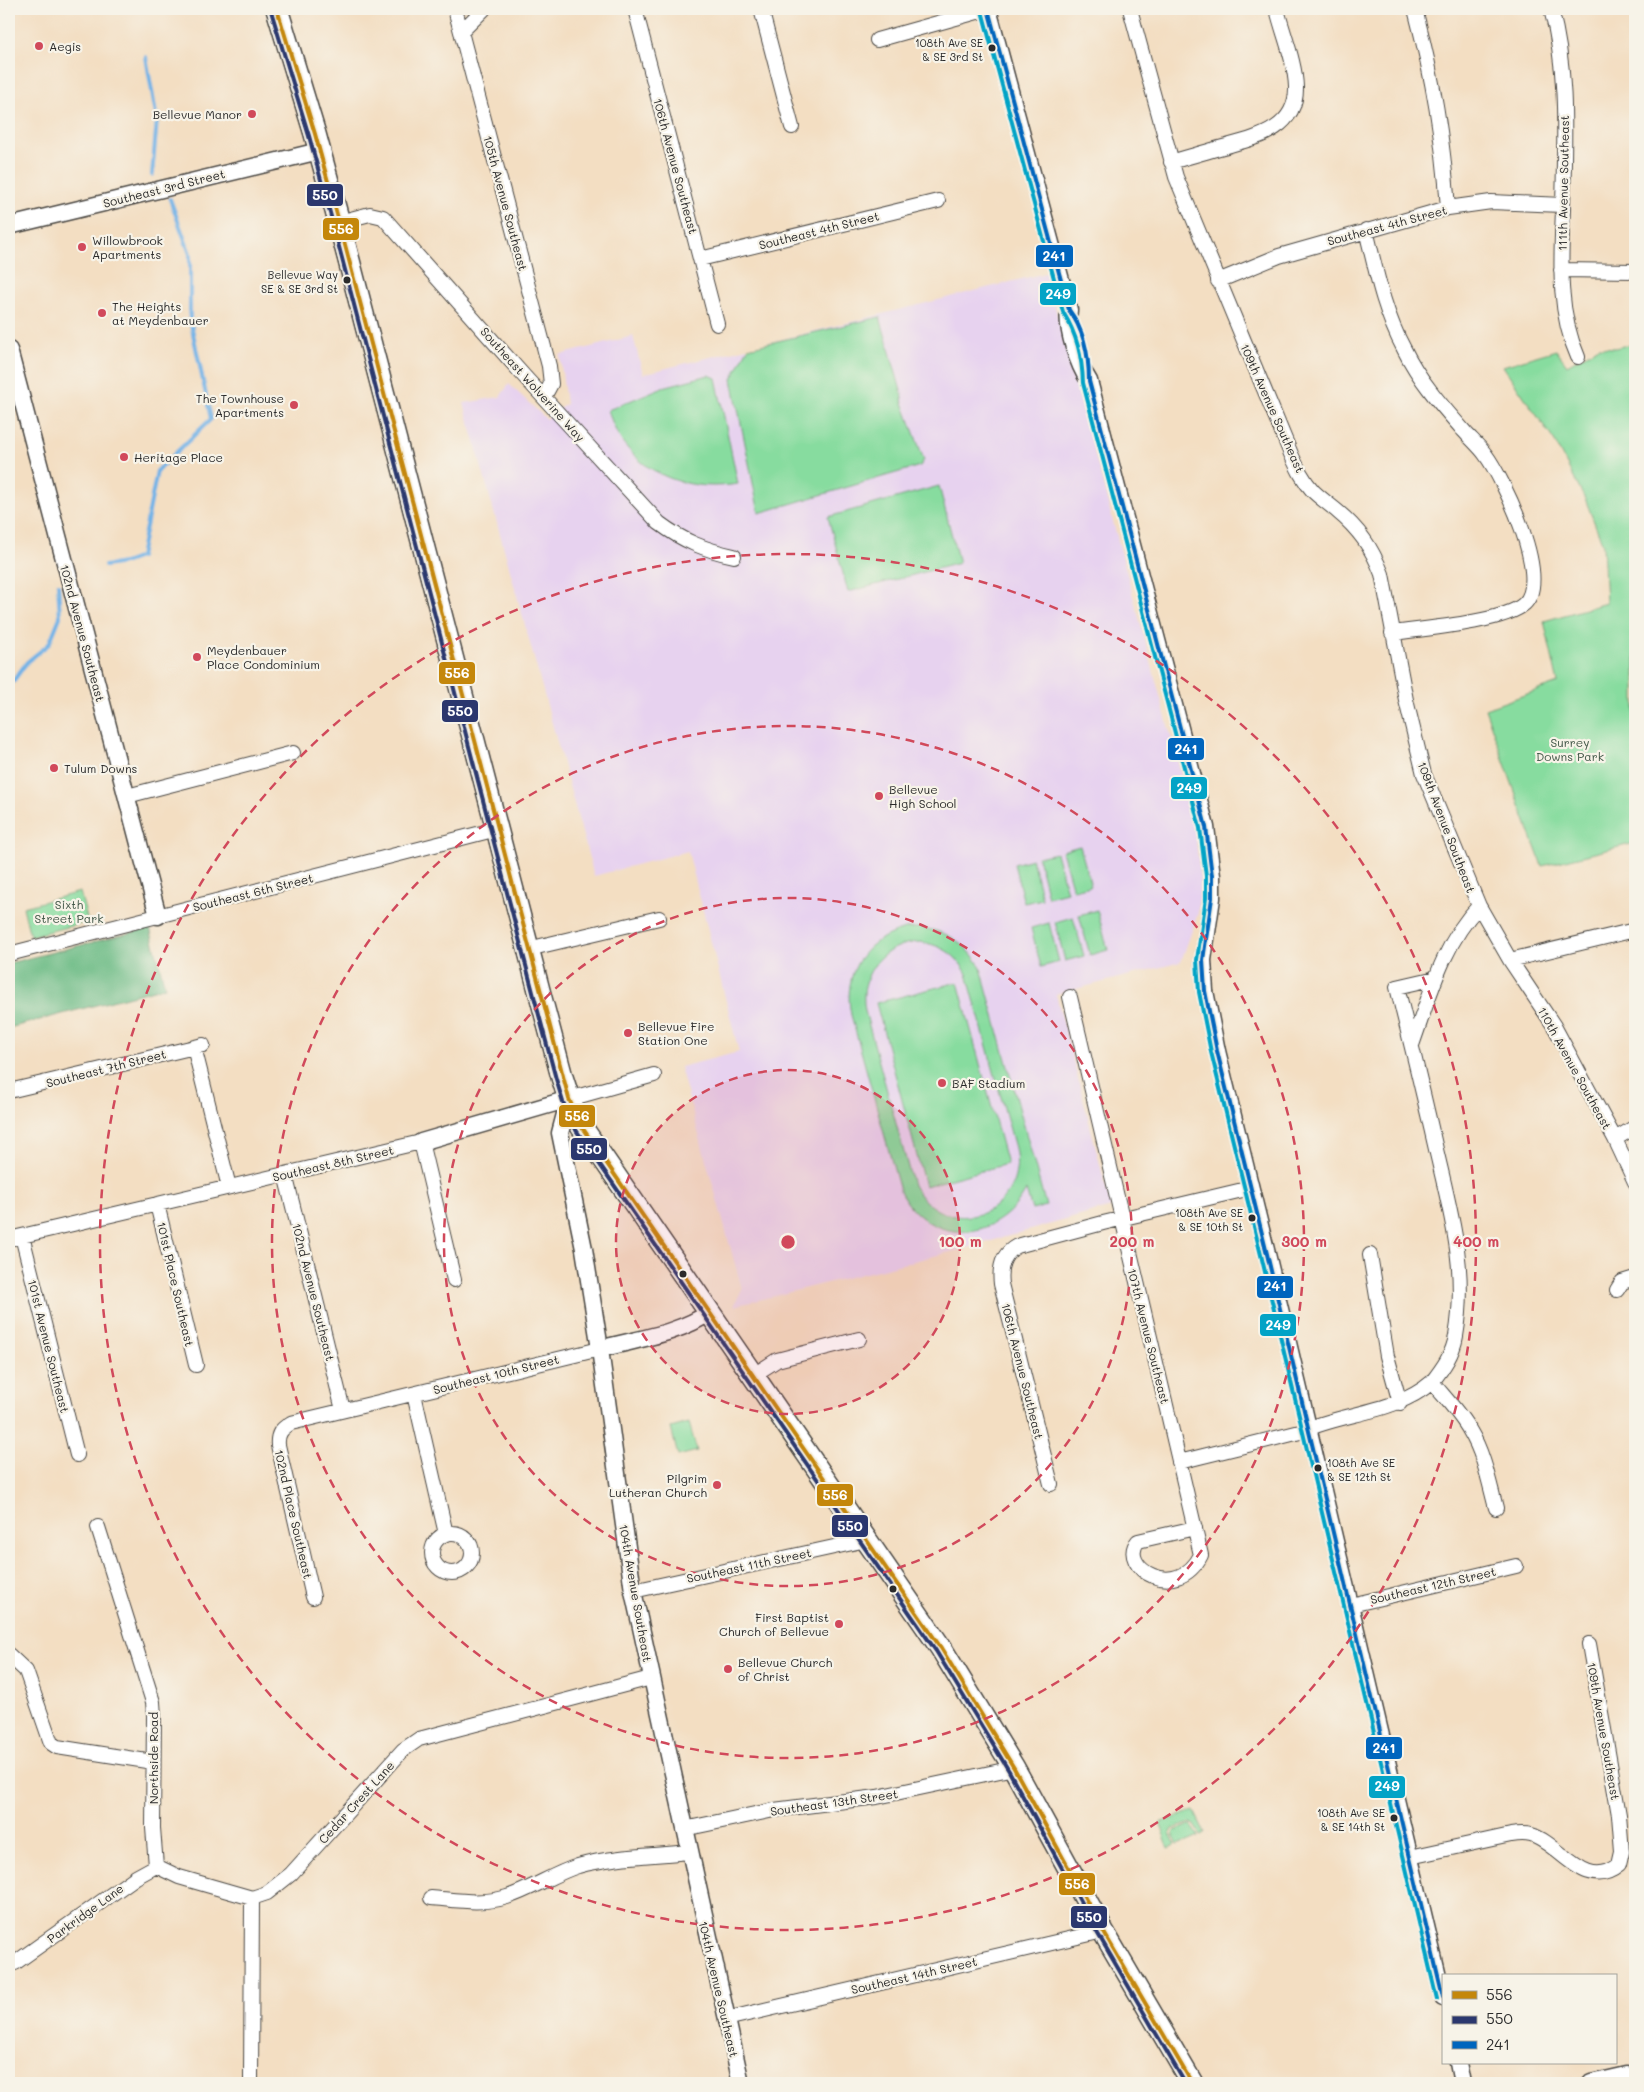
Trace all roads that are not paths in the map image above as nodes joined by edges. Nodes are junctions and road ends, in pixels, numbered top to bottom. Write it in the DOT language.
graph roads {
  1 [pos="277,9"];
  2 [pos="455,9"];
  3 [pos="484,9"];
  4 [pos="635,9"];
  5 [pos="761,9"];
  6 [pos="988,9"];
  7 [pos="1130,9"];
  8 [pos="1276,9"];
  9 [pos="1414,9"];
  10 [pos="1551,9"];
  11 [pos="461,32"];
  12 [pos="876,40"];
  13 [pos="792,127"];
  14 [pos="319,151"];
  15 [pos="1171,162"];
  16 [pos="938,201"];
  17 [pos="1563,205"];
  18 [pos="1448,208"];
  19 [pos="339,222"];
  20 [pos="9,226"];
  21 [pos="1366,230"];
  22 [pos="700,259"];
  23 [pos="1561,270"];
  24 [pos="1635,271"];
  25 [pos="1218,280"];
  26 [pos="717,324"];
  27 [pos="9,350"];
  28 [pos="1578,356"];
  29 [pos="544,397"];
  30 [pos="734,556"];
  31 [pos="1392,633"];
  32 [pos="293,753"];
  33 [pos="127,796"];
  34 [pos="497,829"];
  35 [pos="1478,906"];
  36 [pos="158,916"];
  37 [pos="659,918"];
  38 [pos="1635,930"];
  39 [pos="528,949"];
  40 [pos="9,954"];
  41 [pos="1510,960"];
  42 [pos="1436,978"];
  43 [pos="1070,997"];
  44 [pos="1412,1045"];
  45 [pos="654,1075"];
  46 [pos="9,1091"];
  47 [pos="569,1099"];
  48 [pos="1635,1127"];
  49 [pos="1615,1139"];
  50 [pos="421,1142"];
  51 [pos="285,1174"];
  52 [pos="1635,1182"];
  53 [pos="229,1187"];
  54 [pos="1251,1188"];
  55 [pos="157,1204"];
  56 [pos="1121,1219"];
  57 [pos="15,1238"];
  58 [pos="1370,1255"];
  59 [pos="1635,1278"];
  60 [pos="454,1280"];
  61 [pos="1617,1290"];
  62 [pos="710,1312"];
  63 [pos="859,1339"];
  64 [pos="600,1349"];
  65 [pos="196,1365"];
  66 [pos="752,1376"];
  67 [pos="1432,1382"];
  68 [pos="414,1394"];
  69 [pos="1400,1403"];
  70 [pos="343,1410"];
  71 [pos="1309,1428"];
  72 [pos="280,1432"];
  73 [pos="77,1456"];
  74 [pos="1179,1462"];
  75 [pos="1051,1484"];
  76 [pos="1496,1508"];
  77 [pos="98,1526"];
  78 [pos="1195,1528"];
  79 [pos="446,1534"];
  80 [pos="866,1540"];
  81 [pos="1516,1566"];
  82 [pos="633,1590"];
  83 [pos="312,1597"];
  84 [pos="1351,1605"];
  85 [pos="1589,1644"];
  86 [pos="9,1655"];
  87 [pos="651,1678"];
  88 [pos="153,1762"];
  89 [pos="1014,1768"];
  90 [pos="684,1829"];
  91 [pos="689,1852"];
  92 [pos="1410,1857"];
  93 [pos="156,1866"];
  94 [pos="252,1898"];
  95 [pos="431,1898"];
  96 [pos="1103,1930"];
  97 [pos="15,1963"];
  98 [pos="1442,1994"];
  99 [pos="726,2019"];
  100 [pos="1458,2064"];
  101 [pos="1626,2075"];
  102 [pos="251,2083"];
  103 [pos="741,2083"];
  104 [pos="1192,2083"];
  105 [pos="1462,2083"];
  106 [pos="1591,2083"];
  1 -- 14 [label="main road"];
  2 -- 11 [label="street, 105th Avenue Southeast"];
  3 -- 11 [label="street"];
  4 -- 22 [label="street, 106th Avenue Southeast"];
  5 -- 13 [label="street"];
  6 -- 12 [label="street"];
  6 -- 54 [label="street"];
  7 -- 15 [label="street, 109th Avenue Southeast"];
  8 -- 15 [label="street"];
  9 -- 18 [label="street"];
  10 -- 17 [label="street, 111th Avenue Southeast"];
  11 -- 29 [label="street, 105th Avenue Southeast"];
  14 -- 19 [label="main road"];
  14 -- 20 [label="street, Southeast 3rd Street"];
  15 -- 25 [label="street, 109th Avenue Southeast"];
  16 -- 22 [label="street, Southeast 4th Street"];
  17 -- 18 [label="street, Southeast 4th Street"];
  17 -- 23 [label="street, 111th Avenue Southeast"];
  18 -- 21 [label="street, Southeast 4th Street"];
  19 -- 29 [label="street, Southeast Wolverine Way"];
  19 -- 34 [label="main road"];
  21 -- 25 [label="street, Southeast 4th Street"];
  21 -- 31 [label="street"];
  22 -- 26 [label="street, 106th Avenue Southeast"];
  23 -- 24 [label="street"];
  23 -- 28 [label="street, 111th Avenue Southeast"];
  25 -- 31 [label="street, 109th Avenue Southeast"];
  27 -- 33 [label="street, 102nd Avenue Southeast"];
  29 -- 30 [label="street, Southeast Wolverine Way"];
  31 -- 35 [label="street, 109th Avenue Southeast"];
  32 -- 33 [label="street"];
  33 -- 36 [label="street, 102nd Avenue Southeast"];
  34 -- 36 [label="street, Southeast 6th Street"];
  34 -- 39 [label="main road"];
  35 -- 41 [label="street, 110th Avenue Southeast"];
  35 -- 42 [label="street, 109th Avenue Southeast"];
  36 -- 40 [label="street, Southeast 6th Street"];
  37 -- 39 [label="street"];
  38 -- 41 [label="street"];
  39 -- 47 [label="main road"];
  41 -- 49 [label="street, 110th Avenue Southeast"];
  42 -- 44 [label="street, 109th Avenue Southeast"];
  42 -- 44 [label="street"];
  43 -- 56 [label="street, 107th Avenue Southeast"];
  44 -- 67 [label="street"];
  45 -- 47 [label="street, Southeast 8th Street"];
  46 -- 53 [label="street, Southeast 7th Street"];
  47 -- 50 [label="street, Southeast 8th Street"];
  47 -- 62 [label="main road"];
  47 -- 64 [label="street, 104th Avenue Southeast"];
  48 -- 49 [label="street"];
  49 -- 52 [label="street, 110th Avenue Southeast"];
  50 -- 51 [label="street, Southeast 8th Street"];
  50 -- 60 [label="street"];
  51 -- 53 [label="street, Southeast 8th Street"];
  51 -- 70 [label="street, 102nd Avenue Southeast"];
  53 -- 55 [label="street, Southeast 8th Street"];
  54 -- 56 [label="street"];
  54 -- 71 [label="street"];
  55 -- 57 [label="street, Southeast 8th Street"];
  55 -- 65 [label="street, 101st Place Southeast"];
  56 -- 74 [label="street, 107th Avenue Southeast"];
  56 -- 75 [label="street, 106th Avenue Southeast"];
  57 -- 73 [label="street, 101st Avenue Southeast"];
  58 -- 69 [label="street"];
  59 -- 61 [label="street"];
  62 -- 64 [label="street, Southeast 10th Street"];
  62 -- 66 [label="main road"];
  63 -- 66 [label="street"];
  64 -- 68 [label="street, Southeast 10th Street"];
  64 -- 82 [label="street, 104th Avenue Southeast"];
  66 -- 80 [label="main road"];
  67 -- 69 [label="street"];
  67 -- 76 [label="street"];
  68 -- 70 [label="street, Southeast 10th Street"];
  68 -- 79 [label="street"];
  69 -- 71 [label="street"];
  70 -- 72 [label="street, Southeast 10th Street"];
  71 -- 74 [label="street"];
  71 -- 84 [label="street"];
  72 -- 83 [label="street, 102nd Place Southeast"];
  74 -- 78 [label="street, 107th Avenue Southeast"];
  77 -- 88 [label="street, Northside Road"];
  78 -- 78 [label="street, 107th Avenue Southeast"];
  80 -- 82 [label="street, Southeast 11th Street"];
  80 -- 89 [label="main road"];
  81 -- 84 [label="street, Southeast 12th Street"];
  82 -- 87 [label="street, 104th Avenue Southeast"];
  84 -- 92 [label="street"];
  85 -- 92 [label="street, 109th Avenue Southeast"];
  86 -- 88 [label="street"];
  87 -- 90 [label="street, 104th Avenue Southeast"];
  87 -- 94 [label="street, Cedar Crest Lane"];
  88 -- 93 [label="street, Northside Road"];
  89 -- 90 [label="street, Southeast 13th Street"];
  89 -- 96 [label="main road"];
  90 -- 91 [label="street, 104th Avenue Southeast"];
  91 -- 95 [label="street"];
  91 -- 99 [label="street, 104th Avenue Southeast"];
  92 -- 98 [label="street"];
  93 -- 94 [label="street"];
  93 -- 97 [label="street, Parkridge Lane"];
  94 -- 102 [label="street"];
  96 -- 99 [label="street, Southeast 14th Street"];
  96 -- 104 [label="main road"];
  99 -- 103 [label="street, 104th Avenue Southeast"];
  100 -- 105 [label="street"];
  101 -- 106 [label="street"];
}
